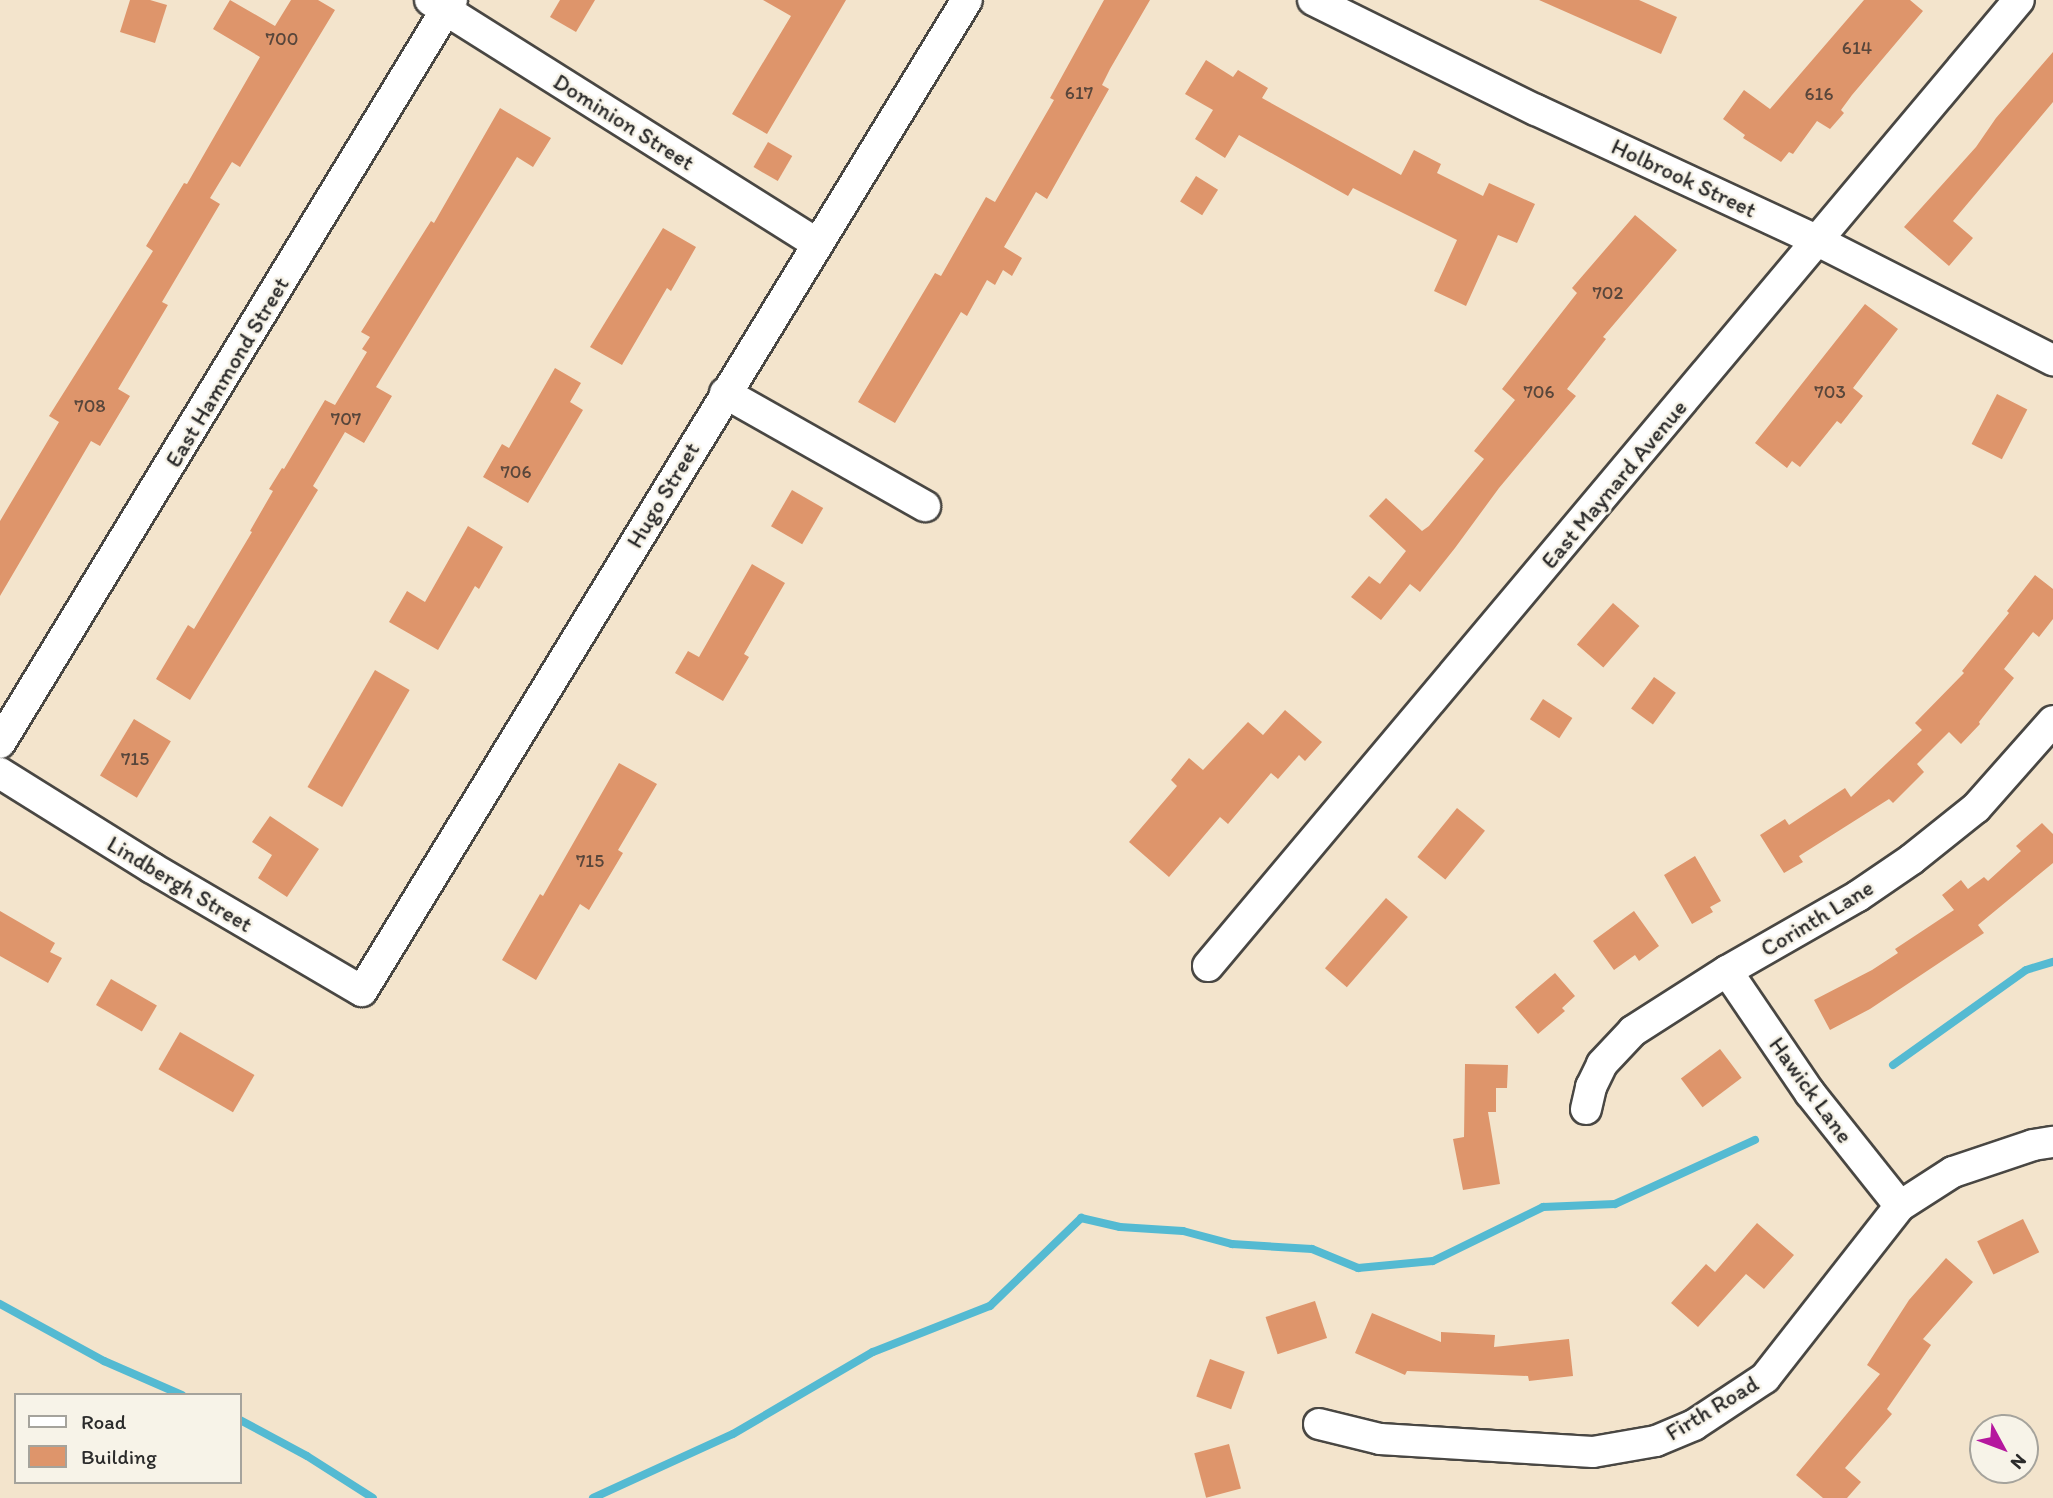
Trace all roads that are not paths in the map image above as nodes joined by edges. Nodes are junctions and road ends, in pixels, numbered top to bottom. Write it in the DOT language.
graph roads {
  1 [pos="967,0"];
  2 [pos="1313,0"];
  3 [pos="2019,0"];
  4 [pos="443,3"];
  5 [pos="1816,240"];
  6 [pos="818,244"];
  7 [pos="2053,360"];
  8 [pos="725,393"];
  9 [pos="925,506"];
  10 [pos="2053,722"];
  11 [pos="0,743"];
  12 [pos="0,773"];
  13 [pos="1208,966"];
  14 [pos="1727,971"];
  15 [pos="362,991"];
  16 [pos="1586,1108"];
  17 [pos="2053,1142"];
  18 [pos="1900,1206"];
  19 [pos="1320,1424"];
  1 -- 6 [label="street, Hugo Street"];
  2 -- 5 [label="street, Holbrook Street"];
  3 -- 5 [label="street, East Maynard Avenue"];
  4 -- 6 [label="street, Dominion Street"];
  4 -- 11 [label="street, East Hammond Street"];
  5 -- 7 [label="street, Holbrook Street"];
  5 -- 13 [label="street, East Maynard Avenue"];
  6 -- 8 [label="street, Hugo Street"];
  8 -- 9 [label="street"];
  8 -- 15 [label="street, Hugo Street"];
  10 -- 14 [label="street, Corinth Lane"];
  12 -- 15 [label="street, Lindbergh Street"];
  14 -- 16 [label="street, Corinth Lane"];
  14 -- 18 [label="street, Hawick Lane"];
  17 -- 18 [label="street, Firth Road"];
  18 -- 19 [label="street, Firth Road"];
}
